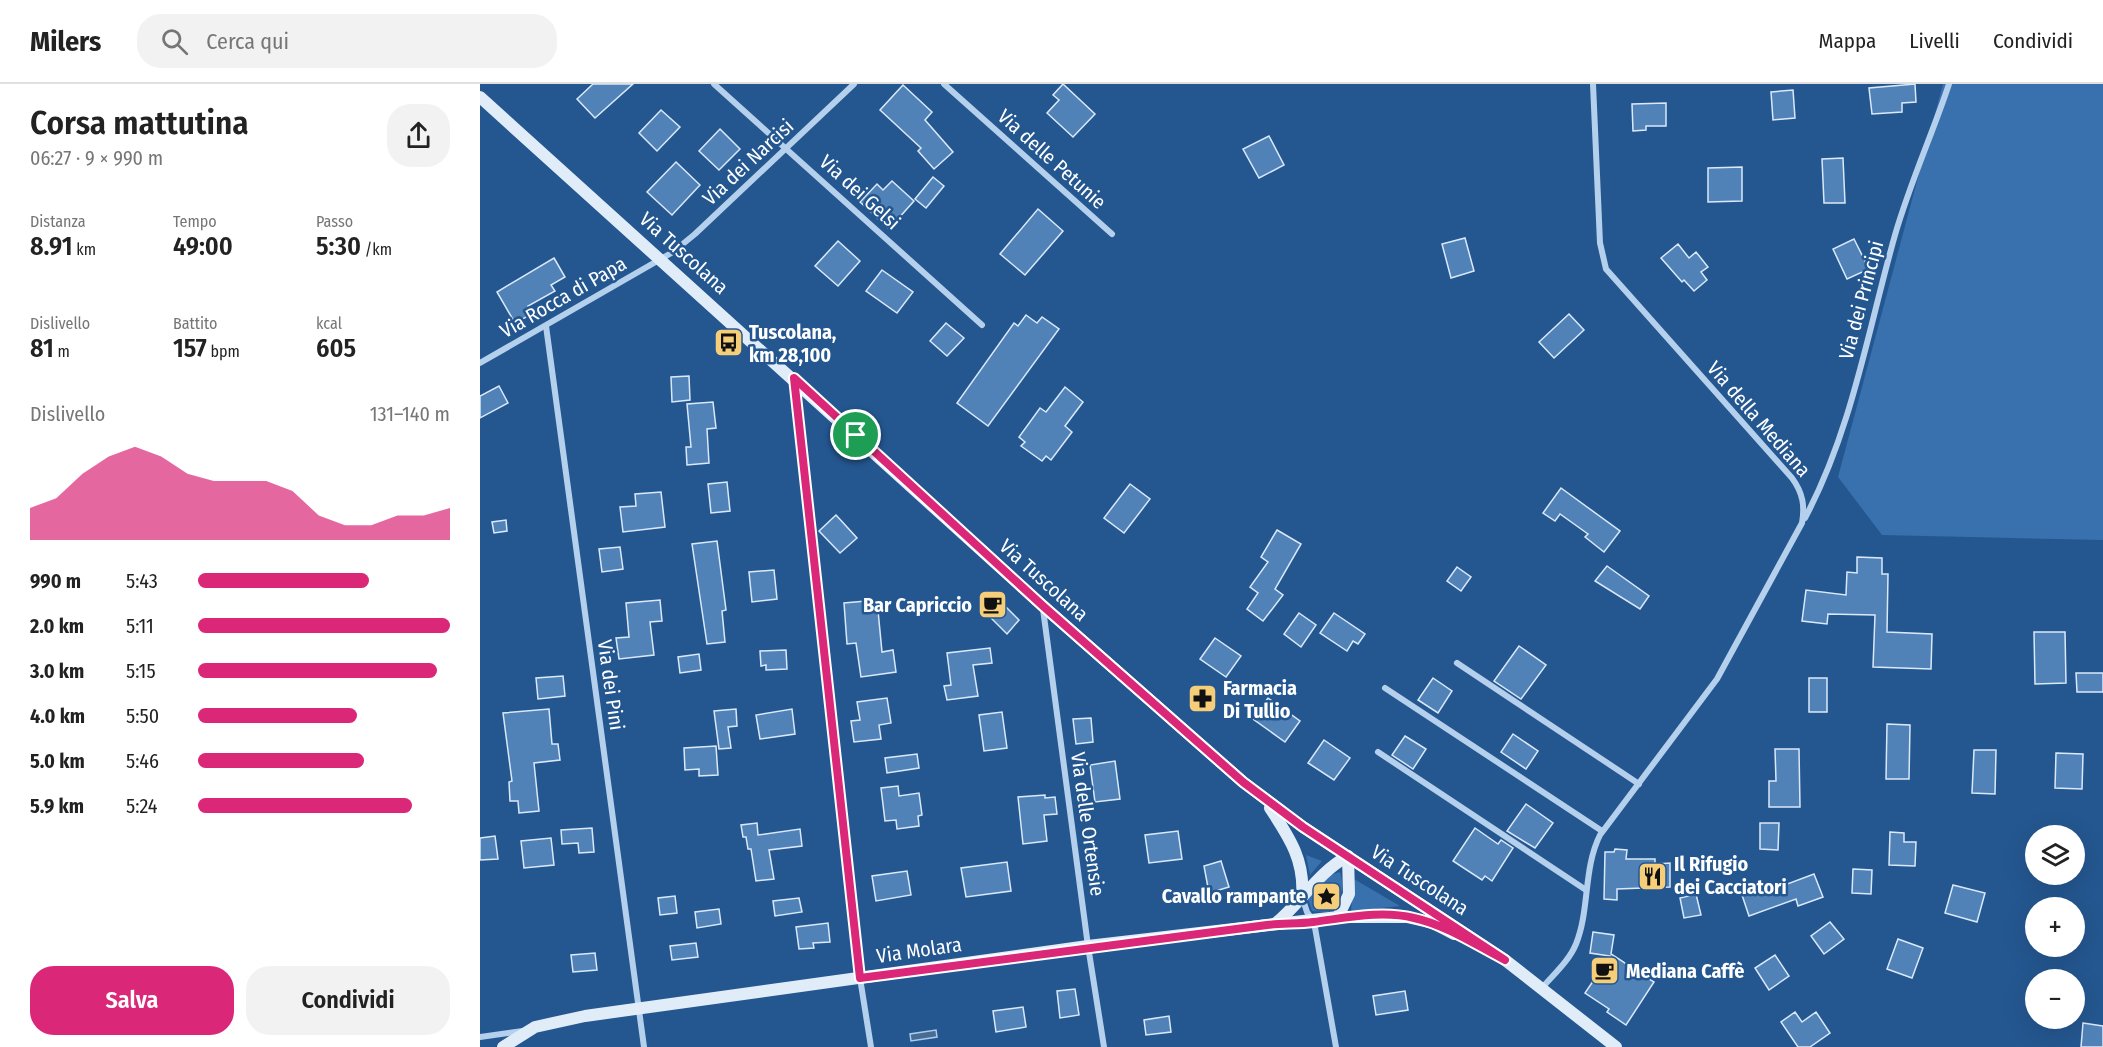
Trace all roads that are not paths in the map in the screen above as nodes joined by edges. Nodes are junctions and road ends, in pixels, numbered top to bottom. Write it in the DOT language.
graph roads {
  1 [pos="714,84"];
  2 [pos="854,84"];
  3 [pos="944,84"];
  4 [pos="1593,84"];
  5 [pos="1949,84"];
  6 [pos="480,97"];
  7 [pos="787,148"];
  8 [pos="1112,234"];
  9 [pos="662,259"];
  10 [pos="982,325"];
  11 [pos="546,327"];
  12 [pos="480,363"];
  13 [pos="794,378"];
  14 [pos="1802,523"];
  15 [pos="1043,606"];
  16 [pos="1457,663"];
  17 [pos="1385,688"];
  18 [pos="1378,752"];
  19 [pos="1639,784"];
  20 [pos="1264,799"];
  21 [pos="1602,831"];
  22 [pos="1348,856"];
  23 [pos="1586,890"];
  24 [pos="1302,897"];
  25 [pos="1338,917"];
  26 [pos="1314,922"];
  27 [pos="1275,924"];
  28 [pos="1088,946"];
  29 [pos="1505,960"];
  30 [pos="860,978"];
  31 [pos="1542,988"];
  32 [pos="639,1009"];
  33 [pos="527,1030"];
  34 [pos="480,1037"];
  35 [pos="503,1047"];
  36 [pos="644,1047"];
  37 [pos="871,1047"];
  38 [pos="1104,1047"];
  39 [pos="1336,1047"];
  40 [pos="1616,1047"];
  1 -- 7 [label="street, Via dei Gelsi"];
  2 -- 7 [label="street, Via dei Narcisi"];
  3 -- 8 [label="street, Via delle Petunie"];
  4 -- 14 [label="street, Via della Mediana"];
  5 -- 14 [label="street, Via dei Principi"];
  6 -- 9 [label="main road, Via Tuscolana"];
  7 -- 9 [label="street, Via dei Narcisi"];
  7 -- 10 [label="street, Via dei Gelsi"];
  9 -- 11 [label="street, Via Rocca di Papa"];
  9 -- 13 [label="main road, Via Tuscolana"];
  11 -- 12 [label="street, Via Rocca di Papa"];
  11 -- 32 [label="street, Via dei Pini"];
  13 -- 15 [label="main road, Via Tuscolana"];
  13 -- 30 [label="street"];
  14 -- 19 [label="street"];
  15 -- 20 [label="main road, Via Tuscolana"];
  15 -- 28 [label="street, Via delle Ortensie"];
  16 -- 19 [label="street"];
  17 -- 21 [label="street"];
  18 -- 23 [label="street"];
  19 -- 21 [label="street"];
  20 -- 22 [label="main road, Via Tuscolana"];
  20 -- 24 [label="main road"];
  21 -- 23 [label="street"];
  22 -- 24 [label="main road"];
  22 -- 25 [label="main road"];
  22 -- 29 [label="main road, Via Tuscolana"];
  23 -- 31 [label="street"];
  24 -- 26 [label="street"];
  24 -- 27 [label="main road"];
  25 -- 26 [label="main road, Via Molara"];
  25 -- 29 [label="main road, Via Molara"];
  26 -- 27 [label="main road, Via Molara"];
  26 -- 39 [label="street"];
  27 -- 28 [label="main road, Via Molara"];
  28 -- 30 [label="main road, Via Molara"];
  28 -- 38 [label="street, Via delle Ortensie"];
  29 -- 31 [label="main road, Via Tuscolana"];
  30 -- 32 [label="main road, Via Molara"];
  30 -- 37 [label="street"];
  31 -- 40 [label="main road, Via Tuscolana"];
  32 -- 33 [label="main road, Via Molara"];
  32 -- 36 [label="street, Via dei Pini"];
  33 -- 34 [label="street"];
  33 -- 35 [label="main road, Via Molara"];
}
